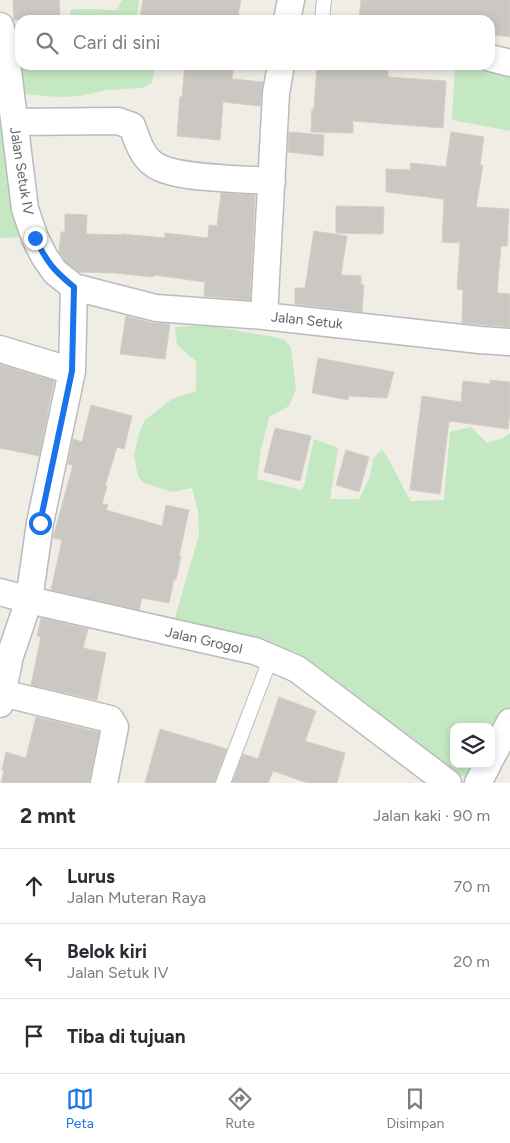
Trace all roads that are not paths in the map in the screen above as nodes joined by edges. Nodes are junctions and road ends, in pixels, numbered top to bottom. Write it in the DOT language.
graph roads {
  1 [pos="291,0"];
  2 [pos="324,0"];
  3 [pos="288,15"];
  4 [pos="322,15"];
  5 [pos="0,26"];
  6 [pos="495,59"];
  7 [pos="510,63"];
  8 [pos="280,70"];
  9 [pos="14,122"];
  10 [pos="272,181"];
  11 [pos="74,287"];
  12 [pos="264,316"];
  13 [pos="510,342"];
  14 [pos="0,349"];
  15 [pos="72,371"];
  16 [pos="0,592"];
  17 [pos="29,600"];
  18 [pos="271,657"];
  19 [pos="1,698"];
  20 [pos="510,722"];
  21 [pos="495,750"];
  22 [pos="486,768"];
  23 [pos="104,783"];
  24 [pos="223,783"];
  25 [pos="448,783"];
  26 [pos="478,783"];
  1 -- 3 [label="street"];
  2 -- 4 [label="lane"];
  5 -- 9 [label="street, Jalan Setuk IV"];
  6 -- 7 [label="street"];
  8 -- 10 [label="street, Jalan Setuk"];
  9 -- 10 [label="street"];
  9 -- 11 [label="street, Jalan Setuk IV"];
  10 -- 12 [label="street, Jalan Setuk"];
  11 -- 12 [label="street, Jalan Setuk IV"];
  11 -- 15 [label="street"];
  12 -- 13 [label="street, Jalan Setuk"];
  14 -- 15 [label="street"];
  15 -- 17 [label="street"];
  16 -- 17 [label="street, Jalan Grogol"];
  17 -- 18 [label="street, Jalan Grogol"];
  17 -- 19 [label="street"];
  18 -- 24 [label="lane"];
  18 -- 25 [label="street, Jalan Grogol"];
  19 -- 23 [label="street"];
  20 -- 21 [label="street"];
  22 -- 26 [label="street"];
}
